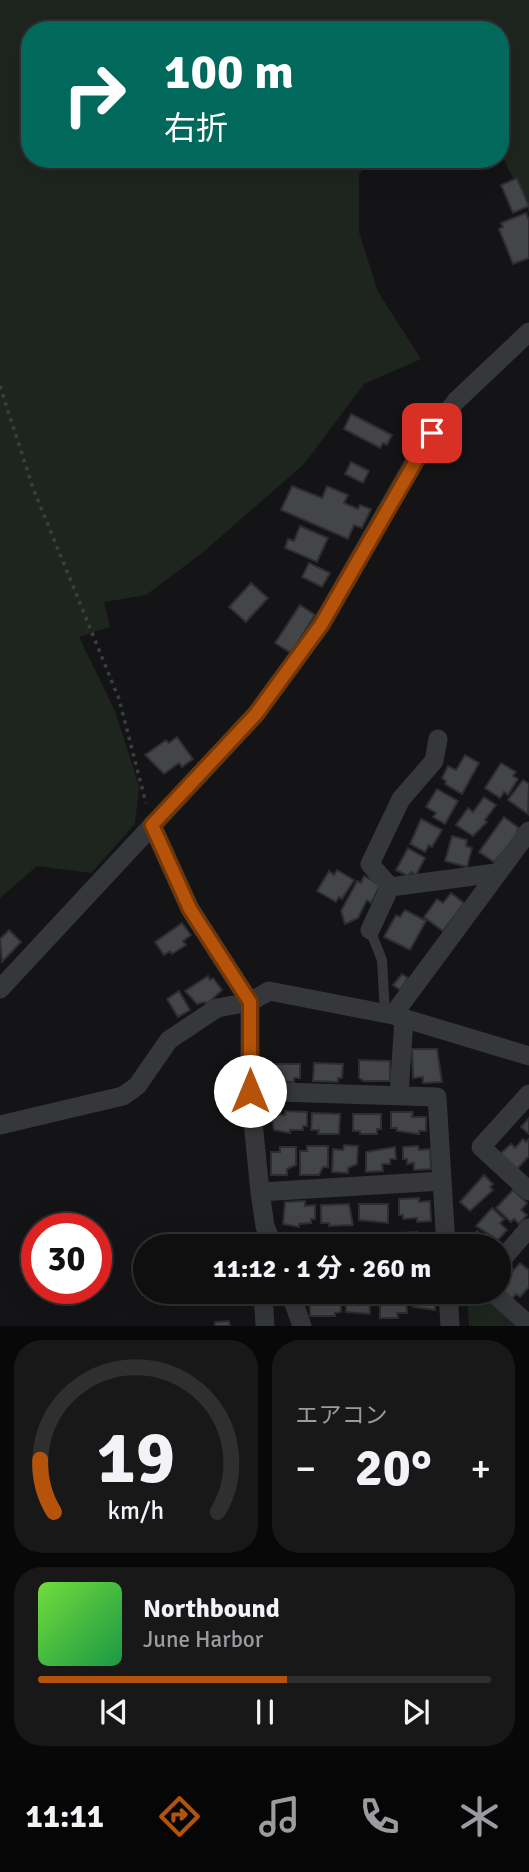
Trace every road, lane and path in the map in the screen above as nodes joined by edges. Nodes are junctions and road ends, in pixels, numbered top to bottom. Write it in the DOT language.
graph roads {
  1 [pos="529,332"];
  2 [pos="0,386"];
  3 [pos="438,739"];
  4 [pos="152,825"];
  5 [pos="529,831"];
  6 [pos="496,873"];
  7 [pos="390,887"];
  8 [pos="370,930"];
  9 [pos="0,989"];
  10 [pos="250,1002"];
  11 [pos="394,1016"];
  12 [pos="529,1056"];
  13 [pos="250,1091"];
  14 [pos="529,1094"];
  15 [pos="399,1095"];
  16 [pos="0,1125"];
  17 [pos="442,1181"];
  18 [pos="529,1191"];
  19 [pos="260,1192"];
  20 [pos="529,1228"];
  21 [pos="265,1234"];
  22 [pos="445,1234"];
  23 [pos="511,1249"];
  24 [pos="263,1304"];
  25 [pos="294,1304"];
  26 [pos="449,1304"];
  27 [pos="505,1304"];
  28 [pos="529,1325"];
  29 [pos="265,1326"];
  30 [pos="302,1326"];
  31 [pos="450,1326"];
  1 -- 4 [label="street"];
  2 -- 4 [label="path"];
  3 -- 7 [label="street"];
  4 -- 9 [label="street"];
  4 -- 10 [label="street"];
  5 -- 6 [label="street"];
  6 -- 7 [label="street"];
  6 -- 11 [label="street"];
  7 -- 8 [label="street"];
  8 -- 11 [label="lane"];
  10 -- 11 [label="street"];
  10 -- 13 [label="street"];
  10 -- 16 [label="street"];
  11 -- 12 [label="street"];
  11 -- 15 [label="street"];
  13 -- 15 [label="street"];
  13 -- 19 [label="street"];
  14 -- 18 [label="street"];
  15 -- 17 [label="street"];
  17 -- 19 [label="street"];
  17 -- 22 [label="street"];
  19 -- 21 [label="street"];
  20 -- 23 [label="street"];
  24 -- 29 [label="street"];
  25 -- 30 [label="street"];
  26 -- 31 [label="street"];
  27 -- 28 [label="street"];
}
